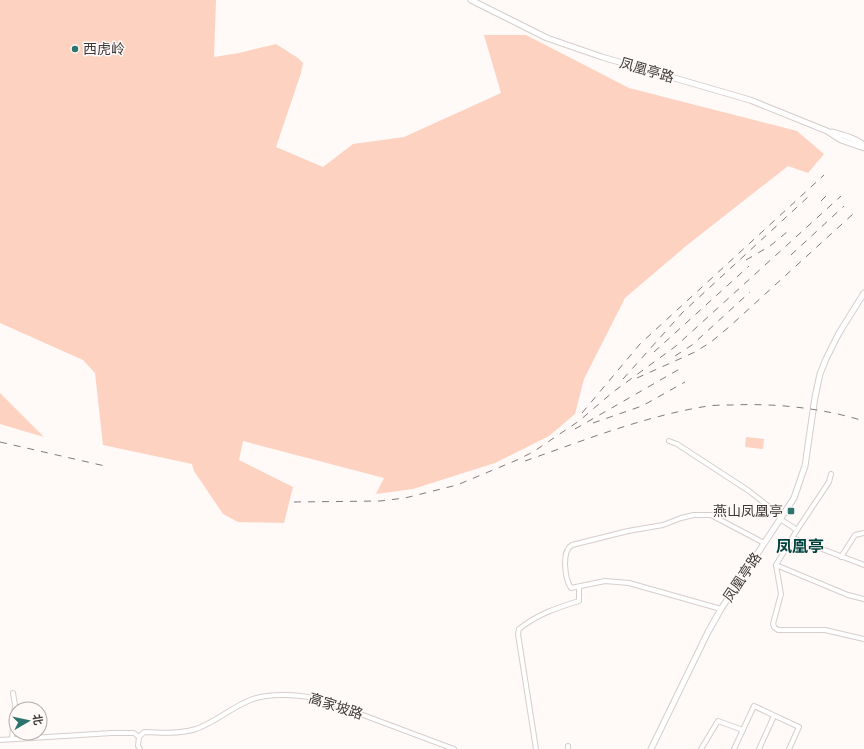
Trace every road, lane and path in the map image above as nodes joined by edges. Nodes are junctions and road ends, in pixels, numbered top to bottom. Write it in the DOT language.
graph roads {
  1 [pos="471,0"];
  2 [pos="827,131"];
  3 [pos="864,145"];
  4 [pos="864,148"];
  5 [pos="864,293"];
  6 [pos="669,441"];
  7 [pos="831,474"];
  8 [pos="781,518"];
  9 [pos="798,530"];
  10 [pos="864,533"];
  11 [pos="792,538"];
  12 [pos="764,544"];
  13 [pos="841,557"];
  14 [pos="776,565"];
  15 [pos="864,565"];
  16 [pos="579,587"];
  17 [pos="864,599"];
  18 [pos="721,609"];
  19 [pos="864,639"];
  20 [pos="13,693"];
  21 [pos="14,701"];
  22 [pos="774,716"];
  23 [pos="743,730"];
  24 [pos="48,737"];
  25 [pos="139,737"];
  26 [pos="140,749"];
  27 [pos="454,749"];
  28 [pos="536,749"];
  29 [pos="651,749"];
  30 [pos="702,749"];
  31 [pos="734,749"];
  32 [pos="759,749"];
  33 [pos="789,749"];
  1 -- 2 [label="street, 凤凰亭路"];
  2 -- 3 [label="street, 凤凰亭路"];
  2 -- 4 [label="street, 凤凰亭路"];
  5 -- 8 [label="street, 凤凰亭路"];
  6 -- 8 [label="street"];
  7 -- 9 [label="street"];
  8 -- 9 [label="street"];
  8 -- 12 [label="street, 凤凰亭路"];
  9 -- 11 [label="street"];
  10 -- 13 [label="street"];
  11 -- 13 [label="street"];
  11 -- 14 [label="street"];
  12 -- 16 [label="street"];
  12 -- 18 [label="street, 凤凰亭路"];
  13 -- 15 [label="street"];
  14 -- 17 [label="street"];
  14 -- 19 [label="street"];
  16 -- 18 [label="street"];
  16 -- 28 [label="street"];
  18 -- 29 [label="street, 凤凰亭路"];
  20 -- 21 [label="street"];
  22 -- 23 [label="street"];
  22 -- 32 [label="street"];
  22 -- 33 [label="street"];
  23 -- 30 [label="street"];
  23 -- 31 [label="street"];
  24 -- 25 [label="street"];
  25 -- 26 [label="street"];
  25 -- 27 [label="street, 高家坡路"];
}
